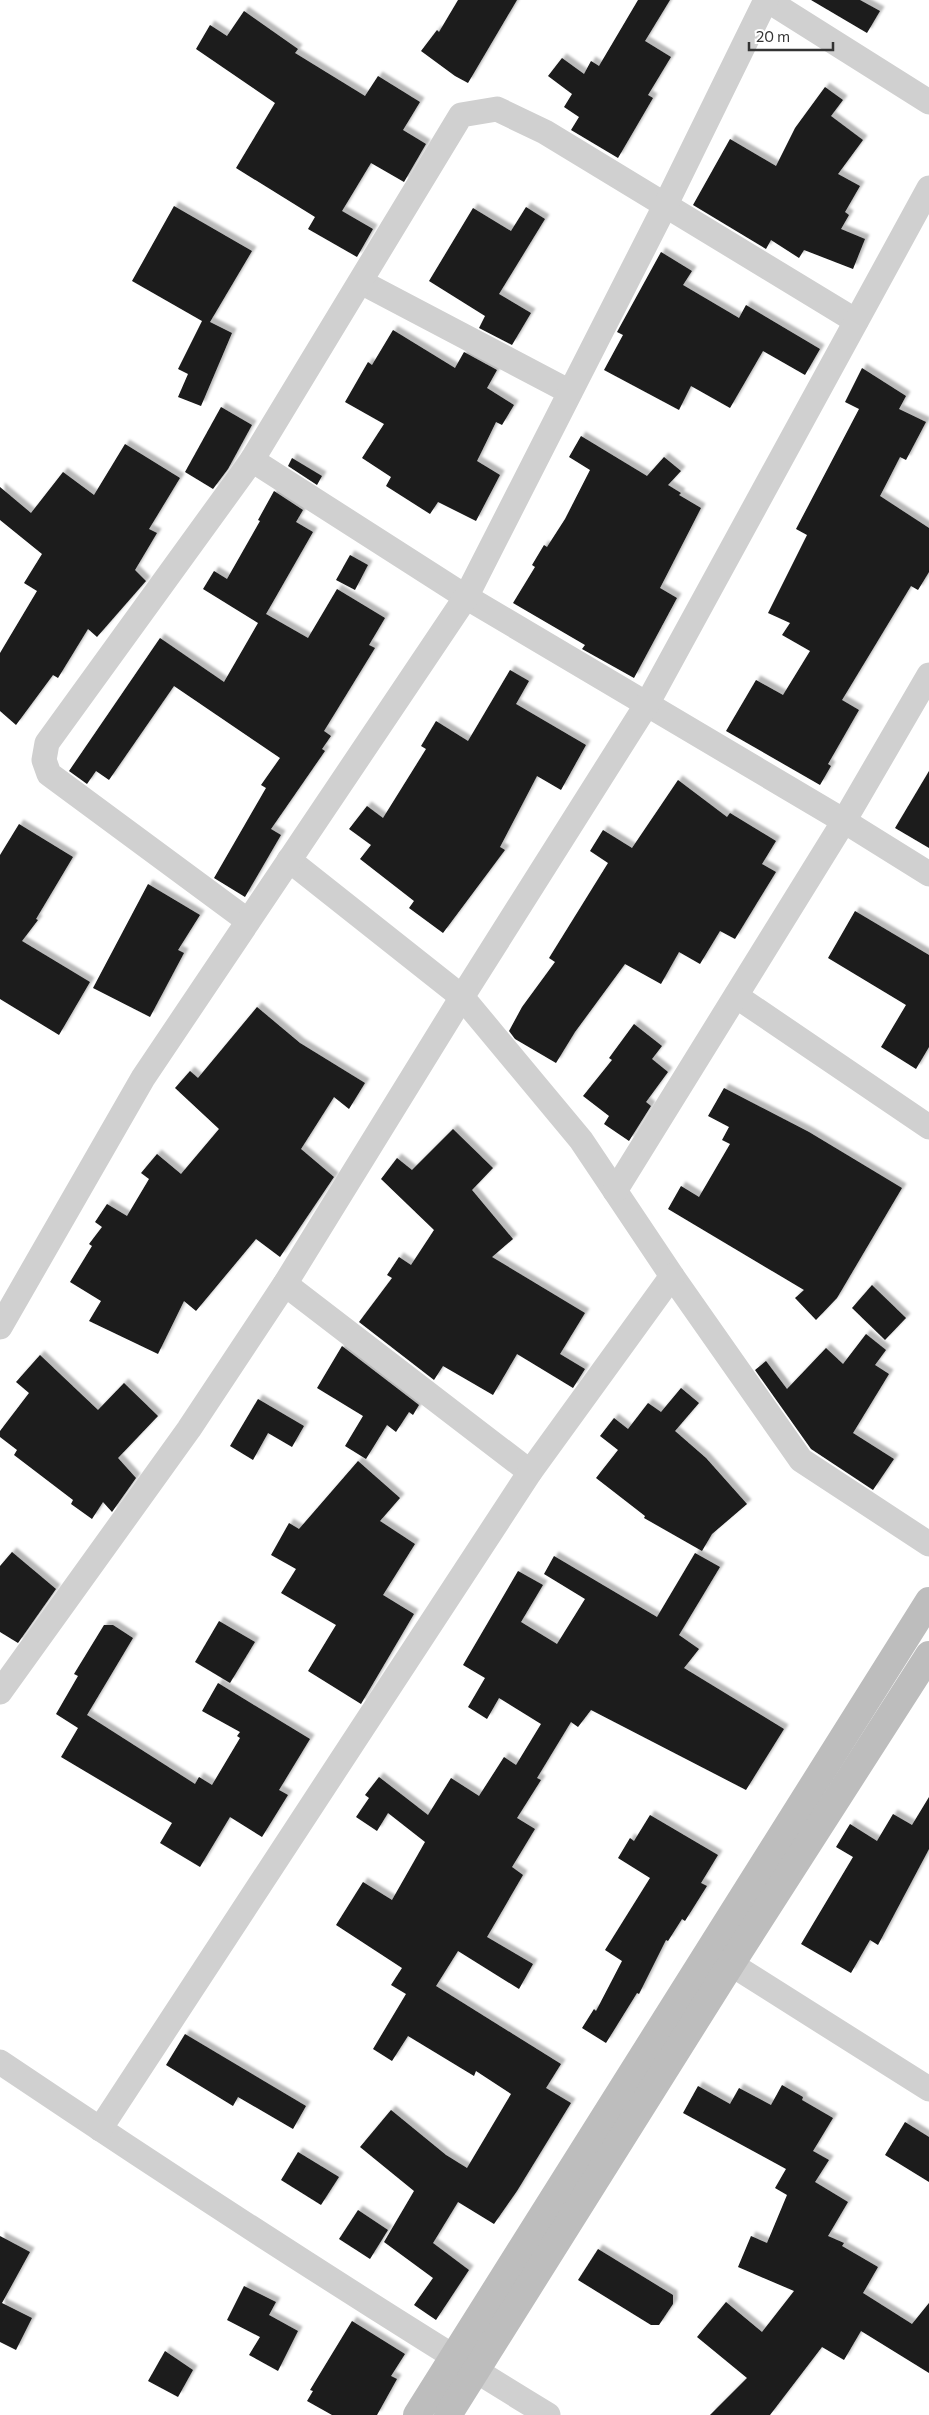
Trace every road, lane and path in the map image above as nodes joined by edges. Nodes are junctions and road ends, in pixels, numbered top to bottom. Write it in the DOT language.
graph roads {
  1 [pos="767,0"];
  2 [pos="929,102"];
  3 [pos="929,188"];
  4 [pos="666,206"];
  5 [pos="361,282"];
  6 [pos="856,321"];
  7 [pos="570,392"];
  8 [pos="252,460"];
  9 [pos="466,596"];
  10 [pos="929,675"];
  11 [pos="647,704"];
  12 [pos="844,821"];
  13 [pos="289,860"];
  14 [pos="929,874"];
  15 [pos="248,921"];
  16 [pos="736,996"];
  17 [pos="462,997"];
  18 [pos="929,1127"];
  19 [pos="615,1191"];
  20 [pos="672,1276"];
  21 [pos="285,1284"];
  22 [pos="0,1327"];
  23 [pos="530,1472"];
  24 [pos="929,1544"];
  25 [pos="929,1601"];
  26 [pos="929,1655"];
  27 [pos="0,1692"];
  28 [pos="731,1964"];
  29 [pos="0,2062"];
  30 [pos="929,2089"];
  31 [pos="100,2129"];
  32 [pos="452,2356"];
  33 [pos="475,2370"];
  34 [pos="417,2415"];
  35 [pos="448,2415"];
  36 [pos="548,2415"];
  1 -- 2 [label="street"];
  1 -- 4 [label="street"];
  3 -- 6 [label="street"];
  4 -- 5 [label="street"];
  4 -- 6 [label="street"];
  4 -- 7 [label="street"];
  5 -- 7 [label="street"];
  5 -- 8 [label="street"];
  6 -- 11 [label="street"];
  7 -- 9 [label="street"];
  8 -- 9 [label="street"];
  8 -- 15 [label="street"];
  9 -- 11 [label="street"];
  9 -- 13 [label="street"];
  10 -- 12 [label="street"];
  11 -- 12 [label="street"];
  11 -- 17 [label="street"];
  12 -- 14 [label="street"];
  12 -- 16 [label="street"];
  13 -- 15 [label="street"];
  13 -- 17 [label="street"];
  15 -- 22 [label="street"];
  16 -- 18 [label="street"];
  16 -- 19 [label="street"];
  17 -- 19 [label="street"];
  17 -- 21 [label="street"];
  19 -- 20 [label="street"];
  20 -- 23 [label="street"];
  20 -- 24 [label="street"];
  21 -- 23 [label="street"];
  21 -- 27 [label="street"];
  23 -- 31 [label="street"];
  25 -- 32 [label="main road"];
  26 -- 28 [label="main road"];
  28 -- 30 [label="street"];
  28 -- 33 [label="main road"];
  29 -- 31 [label="street"];
  31 -- 32 [label="street"];
  32 -- 33 [label="street"];
  32 -- 34 [label="main road"];
  33 -- 35 [label="main road"];
  33 -- 36 [label="street"];
}
